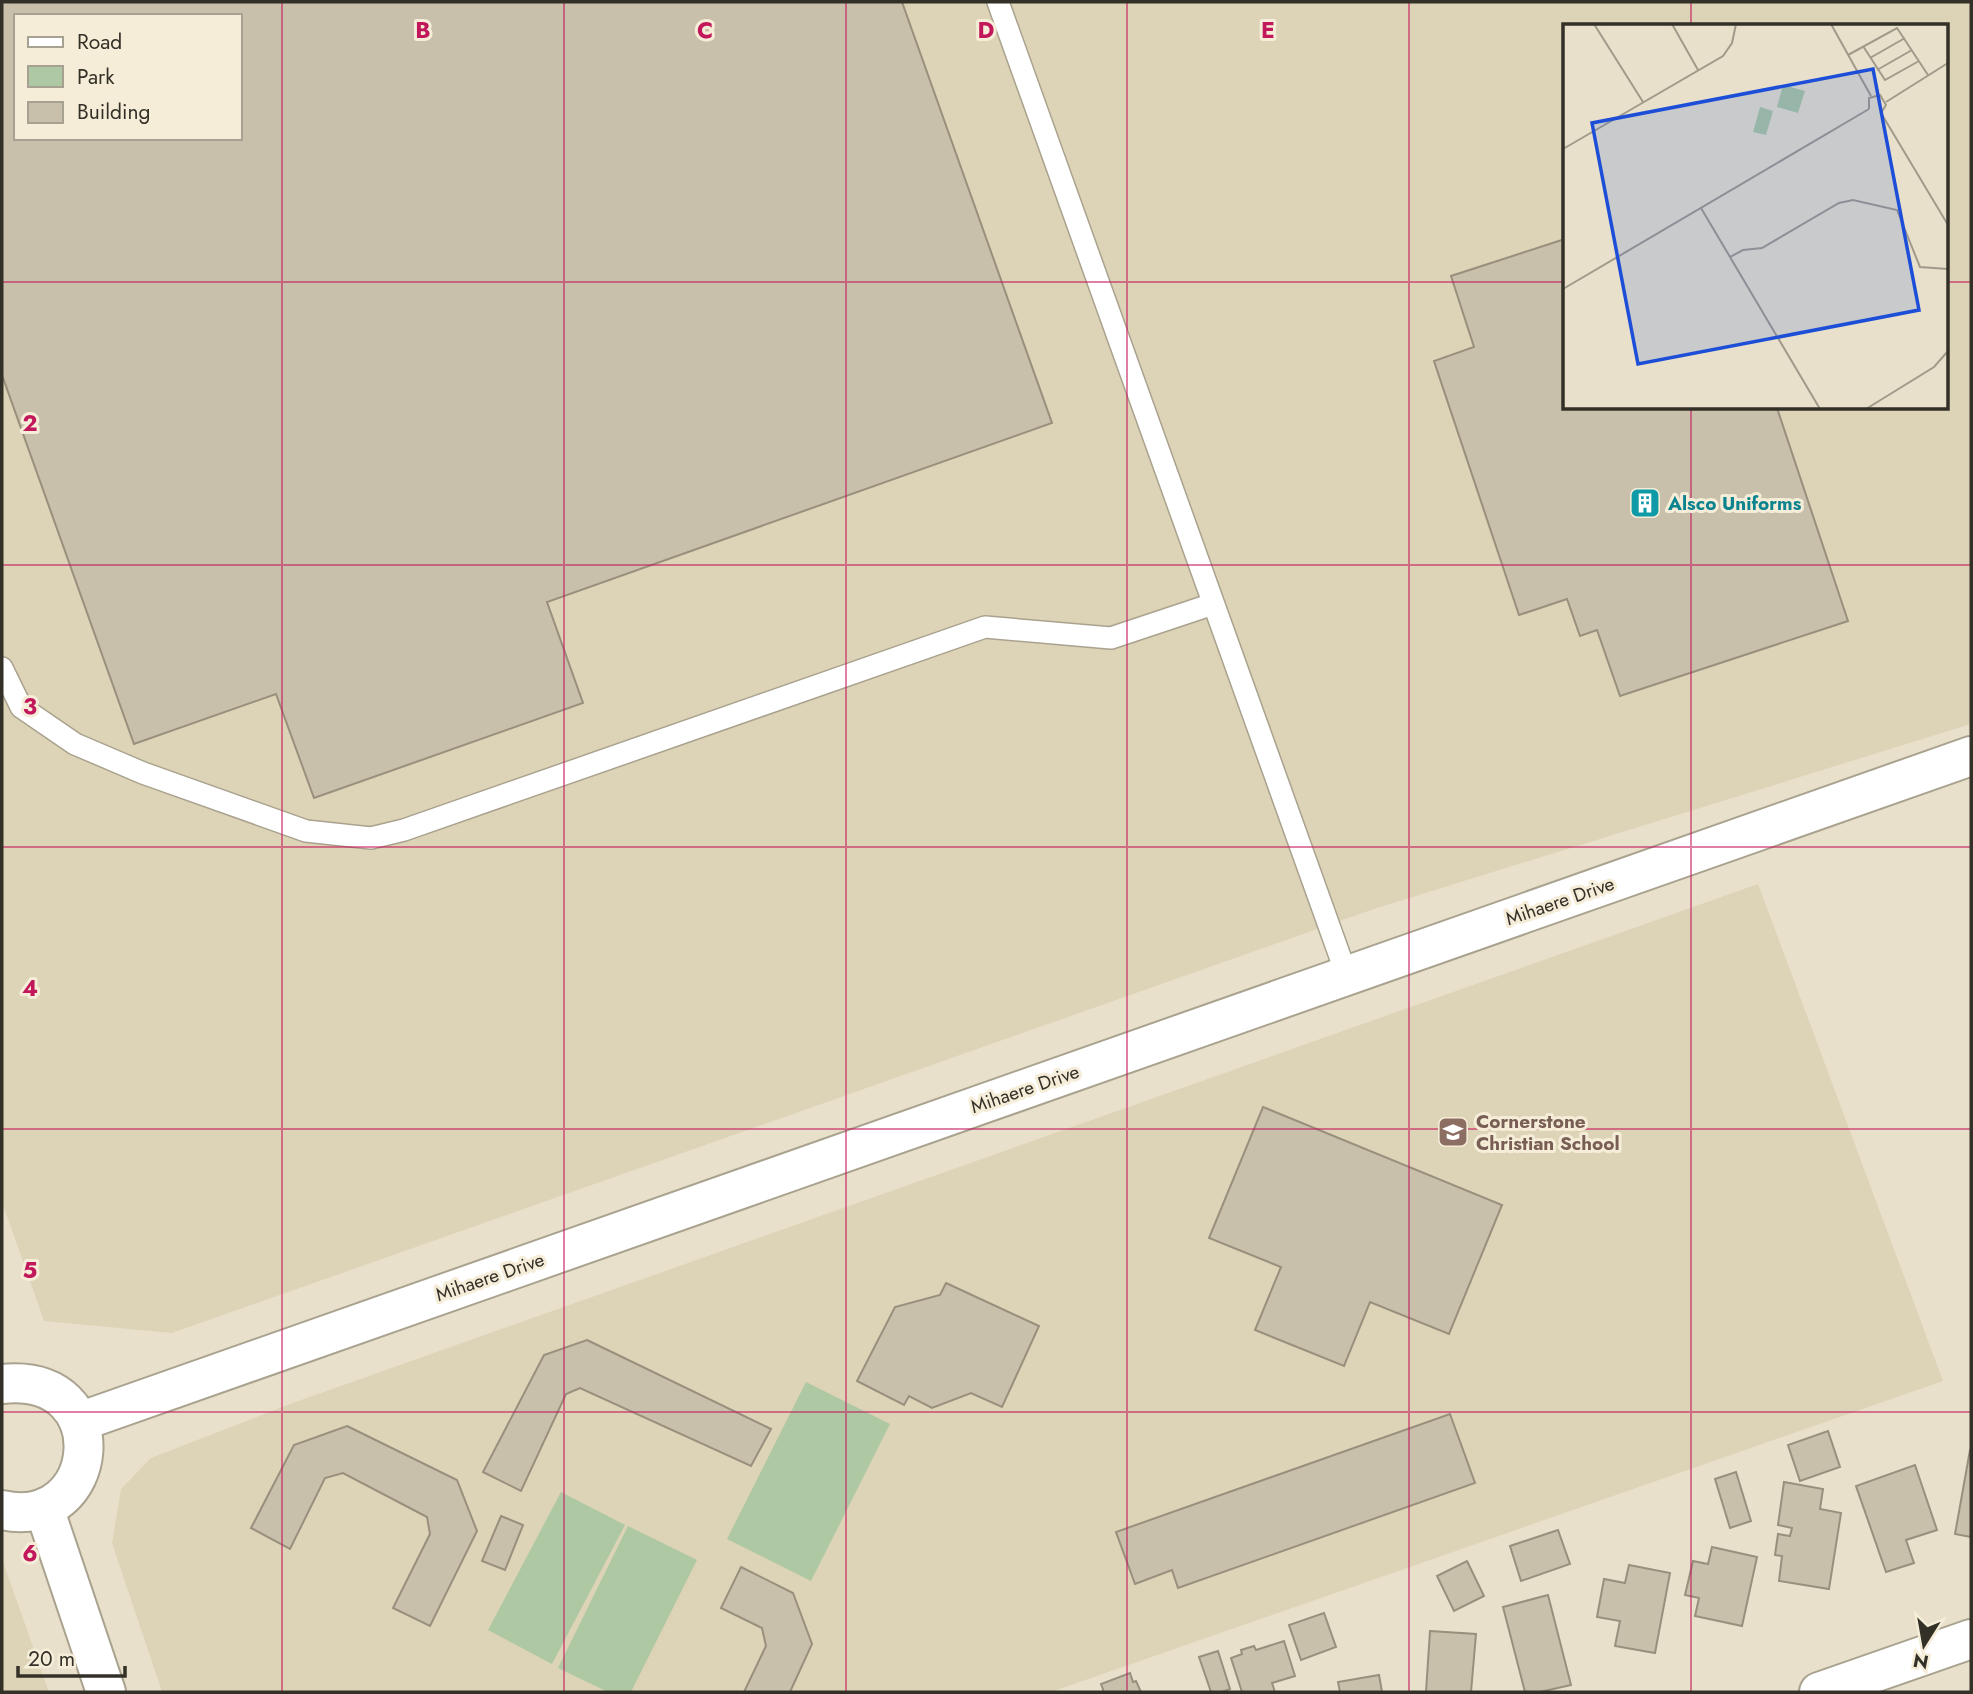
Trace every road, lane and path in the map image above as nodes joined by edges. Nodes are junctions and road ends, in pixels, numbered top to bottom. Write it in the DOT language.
graph roads {
  1 [pos="998,2"];
  2 [pos="1213,604"];
  3 [pos="2,668"];
  4 [pos="1971,756"];
  5 [pos="1347,976"];
  6 [pos="2,1384"];
  7 [pos="79,1422"];
  8 [pos="44,1508"];
  9 [pos="2,1510"];
  10 [pos="1971,1639"];
  11 [pos="106,1692"];
  12 [pos="1819,1692"];
  1 -- 2 [label="lane"];
  2 -- 3 [label="lane"];
  2 -- 5 [label="lane"];
  4 -- 5 [label="main road, Mihaere Drive"];
  5 -- 7 [label="main road, Mihaere Drive"];
  6 -- 7 [label="main road"];
  7 -- 8 [label="main road"];
  8 -- 9 [label="main road"];
  8 -- 11 [label="main road"];
  10 -- 12 [label="main road"];
}
